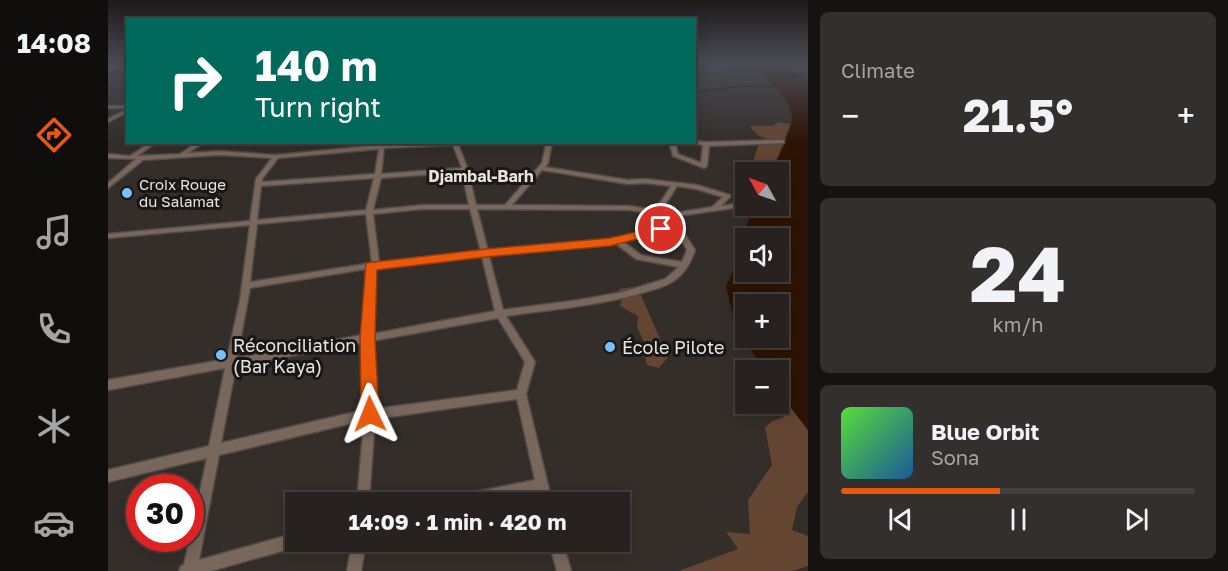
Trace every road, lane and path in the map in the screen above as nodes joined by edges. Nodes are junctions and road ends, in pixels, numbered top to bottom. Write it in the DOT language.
graph roads {
  1 [pos="108,107"];
  2 [pos="126,108"];
  3 [pos="126,109"];
  4 [pos="118,115"];
  5 [pos="126,115"];
  6 [pos="108,120"];
  7 [pos="782,142"];
  8 [pos="696,143"];
  9 [pos="153,144"];
  10 [pos="199,144"];
  11 [pos="419,144"];
  12 [pos="455,144"];
  13 [pos="550,144"];
  14 [pos="672,144"];
  15 [pos="706,144"];
  16 [pos="383,145"];
  17 [pos="108,156"];
  18 [pos="181,156"];
  19 [pos="137,157"];
  20 [pos="276,157"];
  21 [pos="542,168"];
  22 [pos="465,170"];
  23 [pos="378,176"];
  24 [pos="258,184"];
  25 [pos="675,184"];
  26 [pos="108,186"];
  27 [pos="735,205"];
  28 [pos="473,207"];
  29 [pos="507,207"];
  30 [pos="715,208"];
  31 [pos="369,212"];
  32 [pos="654,212"];
  33 [pos="675,220"];
  34 [pos="254,224"];
  35 [pos="108,236"];
  36 [pos="617,241"];
  37 [pos="486,253"];
  38 [pos="685,265"];
  39 [pos="373,266"];
  40 [pos="245,286"];
  41 [pos="500,314"];
  42 [pos="367,338"];
  43 [pos="230,363"];
  44 [pos="108,385"];
  45 [pos="521,394"];
  46 [pos="370,414"];
  47 [pos="214,451"];
  48 [pos="108,476"];
  49 [pos="542,485"];
  50 [pos="364,492"];
  51 [pos="506,492"];
  52 [pos="544,492"];
  53 [pos="285,543"];
  54 [pos="357,552"];
  55 [pos="559,552"];
  56 [pos="188,571"];
  57 [pos="354,571"];
  58 [pos="564,571"];
  1 -- 2 [label="street"];
  3 -- 4 [label="street"];
  4 -- 5 [label="street"];
  4 -- 6 [label="street"];
  7 -- 15 [label="street"];
  8 -- 15 [label="street"];
  9 -- 19 [label="street"];
  10 -- 18 [label="street"];
  11 -- 16 [label="street"];
  12 -- 22 [label="street"];
  13 -- 21 [label="street"];
  14 -- 15 [label="street"];
  16 -- 20 [label="street"];
  16 -- 23 [label="street"];
  17 -- 19 [label="street"];
  18 -- 19 [label="street"];
  18 -- 20 [label="street"];
  19 -- 26 [label="street"];
  20 -- 24 [label="street"];
  21 -- 25 [label="street"];
  21 -- 29 [label="street"];
  22 -- 23 [label="street"];
  22 -- 28 [label="street"];
  23 -- 24 [label="street"];
  23 -- 31 [label="street"];
  24 -- 34 [label="street"];
  25 -- 30 [label="street"];
  25 -- 32 [label="street"];
  27 -- 30 [label="street"];
  28 -- 29 [label="street"];
  28 -- 31 [label="street"];
  28 -- 37 [label="street"];
  29 -- 32 [label="street"];
  30 -- 33 [label="street"];
  31 -- 34 [label="street"];
  31 -- 39 [label="street"];
  32 -- 33 [label="street"];
  33 -- 36 [label="street"];
  33 -- 38 [label="street"];
  34 -- 35 [label="street"];
  34 -- 40 [label="street"];
  36 -- 37 [label="street"];
  36 -- 38 [label="street"];
  37 -- 39 [label="street"];
  37 -- 41 [label="street"];
  38 -- 41 [label="street"];
  39 -- 40 [label="street"];
  39 -- 42 [label="street"];
  40 -- 43 [label="street"];
  41 -- 42 [label="street"];
  41 -- 45 [label="street"];
  42 -- 43 [label="street"];
  42 -- 46 [label="street"];
  43 -- 44 [label="street"];
  43 -- 47 [label="street"];
  45 -- 46 [label="street"];
  45 -- 49 [label="street"];
  46 -- 47 [label="street"];
  46 -- 50 [label="street"];
  47 -- 48 [label="street"];
  47 -- 56 [label="street"];
  49 -- 51 [label="street"];
  49 -- 52 [label="street"];
  53 -- 56 [label="street"];
  54 -- 57 [label="street"];
  55 -- 58 [label="street"];
}
